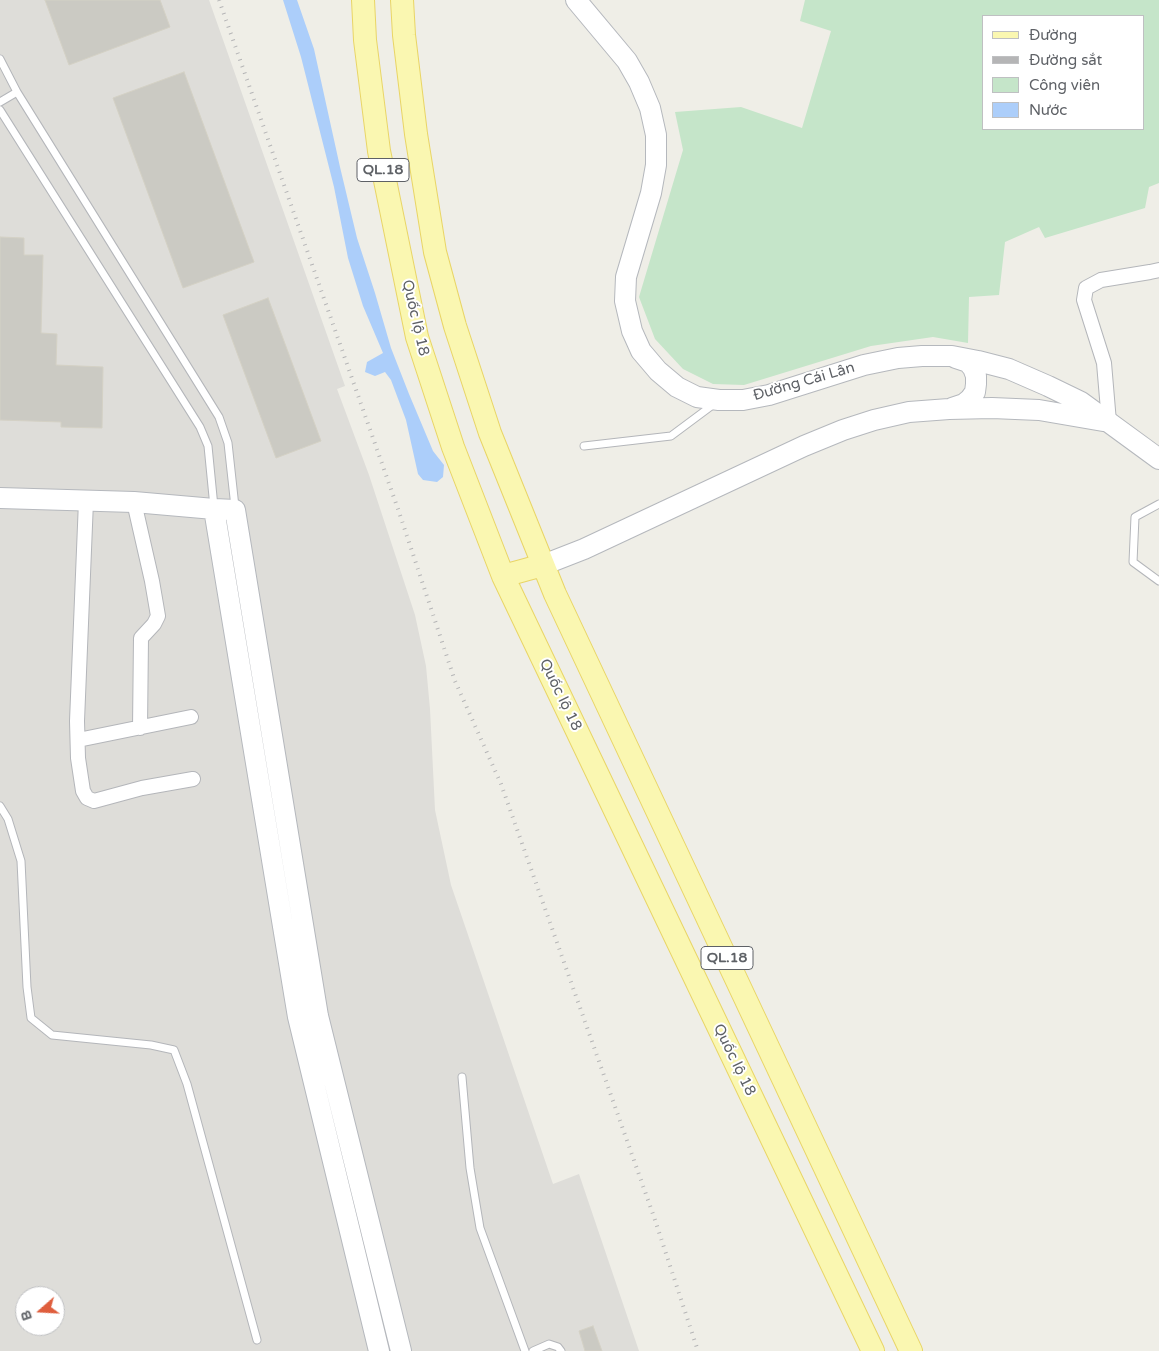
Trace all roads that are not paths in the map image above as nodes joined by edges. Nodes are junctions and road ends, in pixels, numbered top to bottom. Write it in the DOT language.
graph roads {
  1 [pos="363,0"];
  2 [pos="402,0"];
  3 [pos="576,0"];
  4 [pos="0,59"];
  5 [pos="17,92"];
  6 [pos="0,102"];
  7 [pos="0,110"];
  8 [pos="1159,270"];
  9 [pos="952,356"];
  10 [pos="719,400"];
  11 [pos="949,409"];
  12 [pos="1110,422"];
  13 [pos="584,446"];
  14 [pos="1159,459"];
  15 [pos="0,498"];
  16 [pos="86,501"];
  17 [pos="134,502"];
  18 [pos="1159,504"];
  19 [pos="214,509"];
  20 [pos="235,510"];
  21 [pos="542,565"];
  22 [pos="503,576"];
  23 [pos="1159,580"];
  24 [pos="191,717"];
  25 [pos="140,728"];
  26 [pos="78,740"];
  27 [pos="193,779"];
  28 [pos="0,806"];
  29 [pos="462,1076"];
  30 [pos="257,1340"];
  31 [pos="379,1351"];
  32 [pos="402,1351"];
  33 [pos="525,1351"];
  34 [pos="533,1351"];
  35 [pos="562,1351"];
  36 [pos="873,1351"];
  37 [pos="912,1351"];
  1 -- 22 [label="main road, Quốc lộ 18 / QL.18"];
  2 -- 21 [label="main road, QL.18"];
  3 -- 10 [label="main road, Đường Cái Lân"];
  4 -- 5 [label="lane"];
  5 -- 6 [label="lane"];
  5 -- 20 [label="lane"];
  7 -- 19 [label="lane"];
  8 -- 12 [label="street"];
  9 -- 10 [label="main road, Đường Cái Lân"];
  9 -- 11 [label="main road"];
  9 -- 12 [label="main road, Đường Cái Lân"];
  10 -- 13 [label="lane"];
  11 -- 12 [label="main road"];
  11 -- 21 [label="main road"];
  12 -- 14 [label="main road, Đường Cái Lân"];
  15 -- 16 [label="main road"];
  16 -- 17 [label="main road"];
  16 -- 26 [label="street"];
  17 -- 19 [label="main road"];
  17 -- 25 [label="street"];
  18 -- 23 [label="lane"];
  19 -- 20 [label="main road"];
  19 -- 31 [label="main road"];
  20 -- 32 [label="main road"];
  21 -- 22 [label="main road"];
  21 -- 37 [label="main road, QL.18"];
  22 -- 36 [label="main road, Quốc lộ 18 / QL.18"];
  24 -- 25 [label="street"];
  25 -- 26 [label="street"];
  26 -- 27 [label="street"];
  28 -- 30 [label="lane"];
  29 -- 33 [label="lane"];
  34 -- 35 [label="lane"];
}
